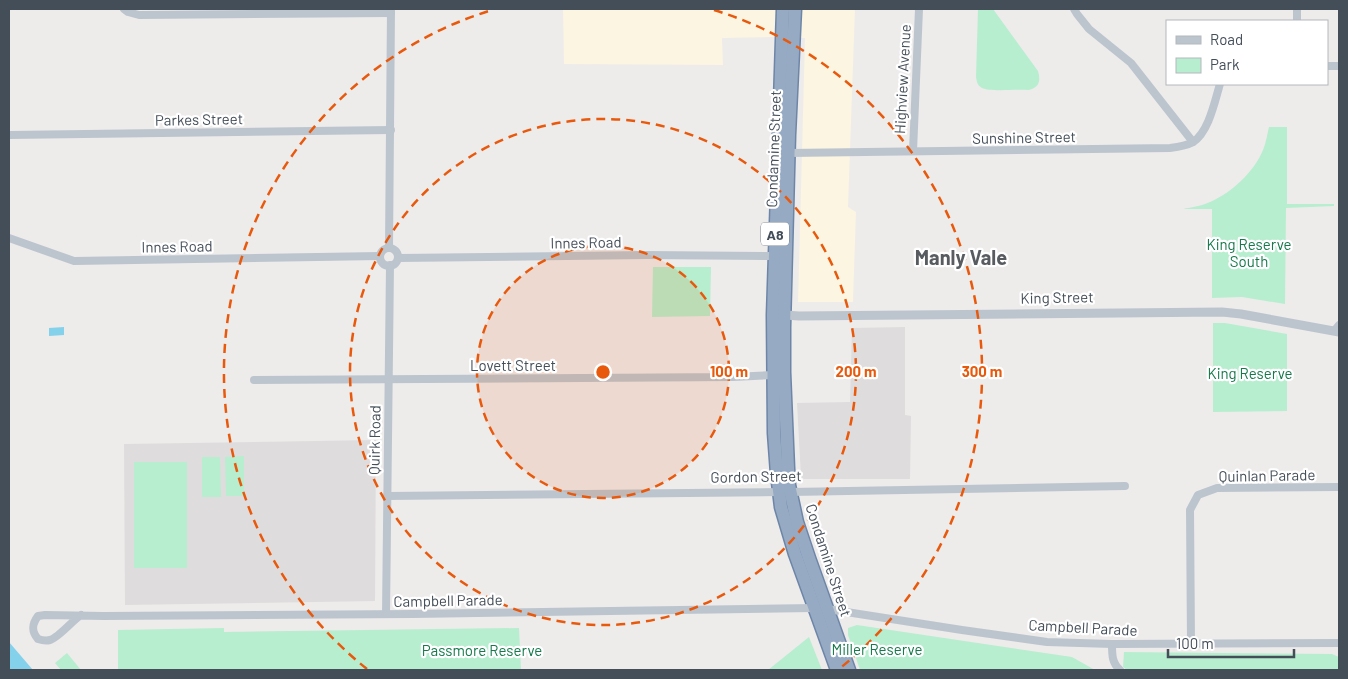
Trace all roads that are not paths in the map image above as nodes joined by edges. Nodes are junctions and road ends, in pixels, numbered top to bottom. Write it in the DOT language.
graph roads {
  1 [pos="124,9"];
  2 [pos="783,9"];
  3 [pos="795,9"];
  4 [pos="919,9"];
  5 [pos="1074,9"];
  6 [pos="391,11"];
  7 [pos="1220,85"];
  8 [pos="390,130"];
  9 [pos="9,135"];
  10 [pos="1193,142"];
  11 [pos="913,151"];
  12 [pos="789,153"];
  13 [pos="9,238"];
  14 [pos="389,248"];
  15 [pos="380,256"];
  16 [pos="775,256"];
  17 [pos="398,258"];
  18 [pos="390,265"];
  19 [pos="779,315"];
  20 [pos="1337,329"];
  21 [pos="773,375"];
  22 [pos="254,380"];
  23 [pos="389,380"];
  24 [pos="1124,486"];
  25 [pos="1339,487"];
  26 [pos="785,492"];
  27 [pos="387,496"];
  28 [pos="821,608"];
  29 [pos="386,614"];
  30 [pos="81,615"];
  31 [pos="1339,643"];
  32 [pos="1112,644"];
  33 [pos="1190,644"];
  34 [pos="837,670"];
  35 [pos="849,670"];
  36 [pos="1120,670"];
  1 -- 6 [label="street"];
  2 -- 16 [label="highway, Condamine Street / A8"];
  3 -- 12 [label="highway, Condamine Street / A8"];
  4 -- 11 [label="street, Highview Avenue"];
  5 -- 10 [label="street"];
  6 -- 8 [label="street"];
  7 -- 10 [label="street"];
  8 -- 9 [label="street, Parkes Street"];
  8 -- 14 [label="street"];
  10 -- 11 [label="street, Sunshine Street"];
  11 -- 12 [label="street, Sunshine Street"];
  12 -- 19 [label="highway, Condamine Street / A8"];
  13 -- 15 [label="street, Innes Road"];
  14 -- 15 [label="street"];
  14 -- 17 [label="street"];
  15 -- 18 [label="street"];
  16 -- 17 [label="street, Innes Road"];
  16 -- 19 [label="highway, Condamine Street / A8"];
  17 -- 18 [label="street"];
  18 -- 23 [label="street, Quirk Road"];
  19 -- 20 [label="street, King Street"];
  19 -- 21 [label="highway, Condamine Street / A8"];
  19 -- 26 [label="highway, Condamine Street / A8"];
  21 -- 23 [label="street, Lovett Street"];
  21 -- 26 [label="highway, Condamine Street / A8"];
  22 -- 23 [label="street, Lovett Street"];
  23 -- 27 [label="street, Quirk Road"];
  24 -- 26 [label="street, Gordon Street"];
  25 -- 33 [label="street, Quinlan Parade"];
  26 -- 27 [label="street, Gordon Street"];
  26 -- 28 [label="highway, Condamine Street / A8"];
  27 -- 29 [label="street, Quirk Road"];
  28 -- 29 [label="street, Campbell Parade"];
  28 -- 32 [label="street, Campbell Parade"];
  28 -- 34 [label="highway, Condamine Street / A8"];
  28 -- 35 [label="highway, Condamine Street / A8"];
  29 -- 30 [label="street, Campbell Parade"];
  30 -- 30 [label="street, Campbell Parade"];
  31 -- 33 [label="street, Campbell Parade"];
  32 -- 33 [label="street, Campbell Parade"];
  32 -- 36 [label="street"];
}
